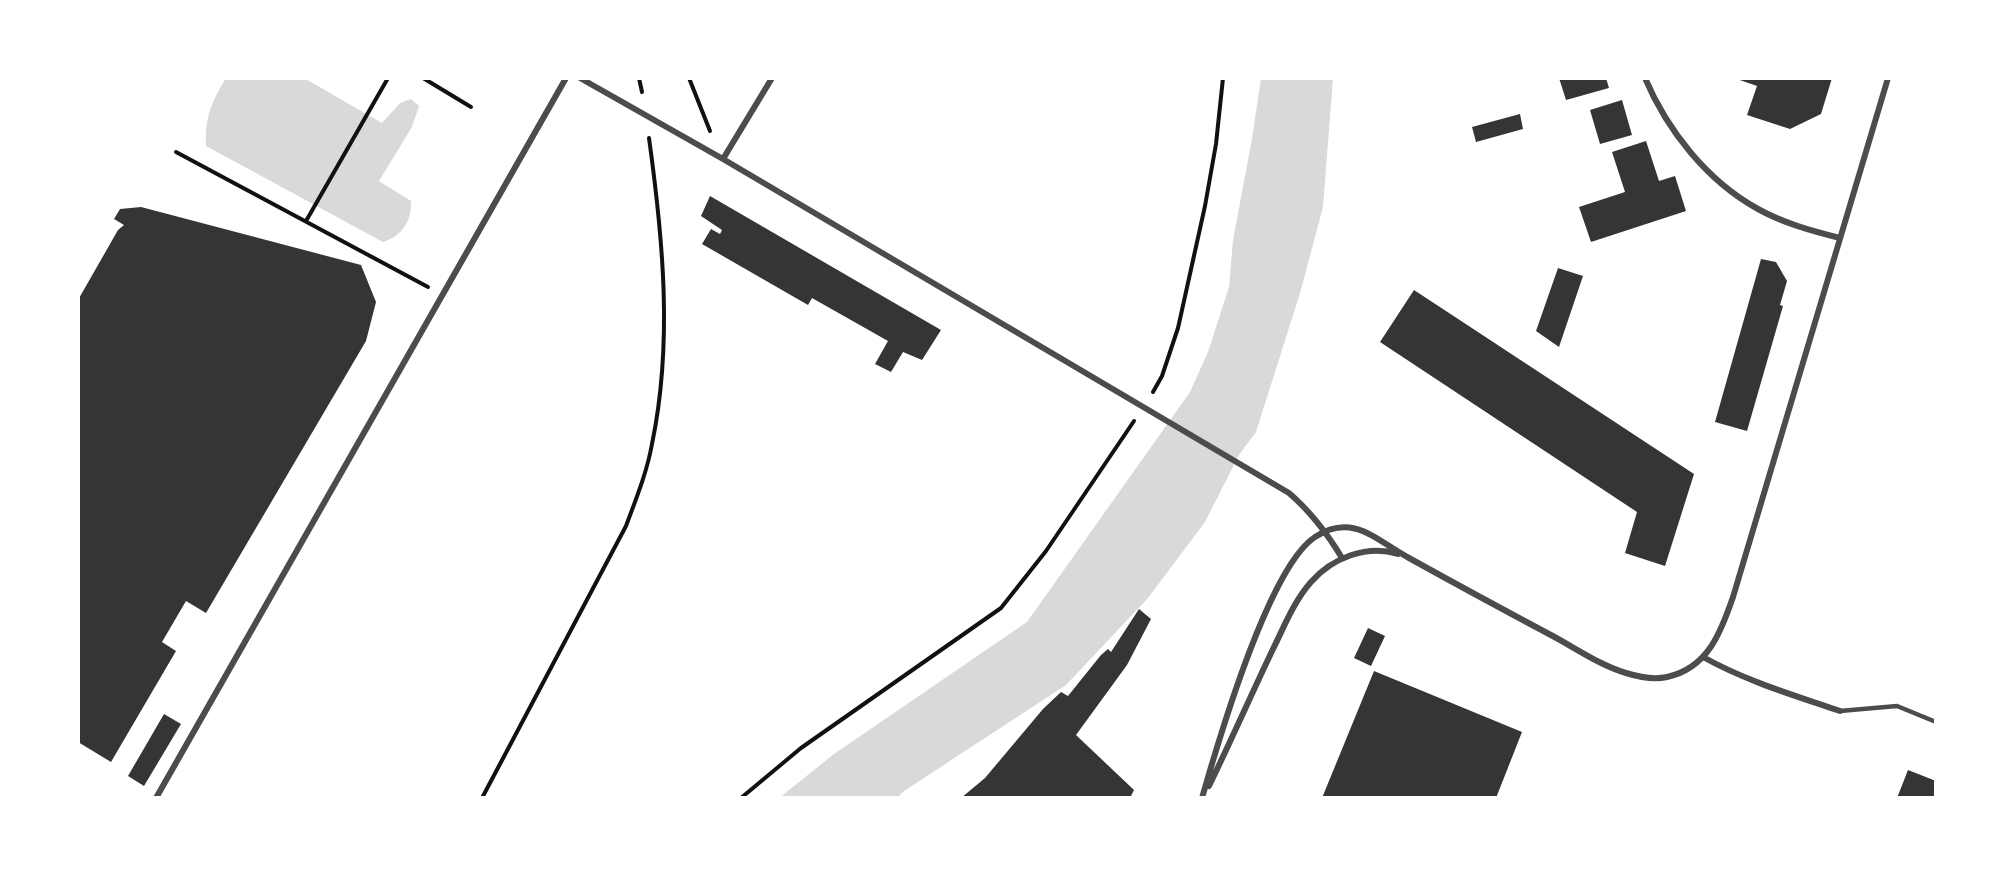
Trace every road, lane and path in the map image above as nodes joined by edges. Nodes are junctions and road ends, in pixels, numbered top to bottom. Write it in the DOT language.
graph roads {
  1 [pos="388,78"];
  2 [pos="423,78"];
  3 [pos="566,78"];
  4 [pos="580,78"];
  5 [pos="639,78"];
  6 [pos="689,78"];
  7 [pos="772,78"];
  8 [pos="1222,78"];
  9 [pos="1645,78"];
  10 [pos="1888,78"];
  11 [pos="471,107"];
  12 [pos="646,116"];
  13 [pos="176,152"];
  14 [pos="723,159"];
  15 [pos="306,221"];
  16 [pos="1840,238"];
  17 [pos="442,295"];
  18 [pos="1143,407"];
  19 [pos="1325,531"];
  20 [pos="1404,556"];
  21 [pos="1342,558"];
  22 [pos="1703,657"];
  23 [pos="1840,711"];
  24 [pos="1936,722"];
  25 [pos="156,798"];
  26 [pos="482,798"];
  27 [pos="741,798"];
  28 [pos="1202,798"];
  1 -- 15 [label="path"];
  2 -- 11 [label="path"];
  3 -- 17 [label="street"];
  4 -- 12 [label="street"];
  5 -- 12 [label="path"];
  6 -- 14 [label="path"];
  7 -- 14 [label="street"];
  8 -- 18 [label="path"];
  9 -- 16 [label="street"];
  10 -- 16 [label="street"];
  12 -- 14 [label="street"];
  12 -- 26 [label="path"];
  13 -- 15 [label="path"];
  14 -- 18 [label="street"];
  15 -- 17 [label="path"];
  16 -- 22 [label="street"];
  17 -- 25 [label="street"];
  18 -- 19 [label="street"];
  18 -- 27 [label="path"];
  19 -- 20 [label="street"];
  19 -- 21 [label="street"];
  19 -- 28 [label="street"];
  20 -- 21 [label="street"];
  20 -- 22 [label="street"];
  21 -- 28 [label="street"];
  22 -- 23 [label="street"];
  23 -- 24 [label="lane"];
}
